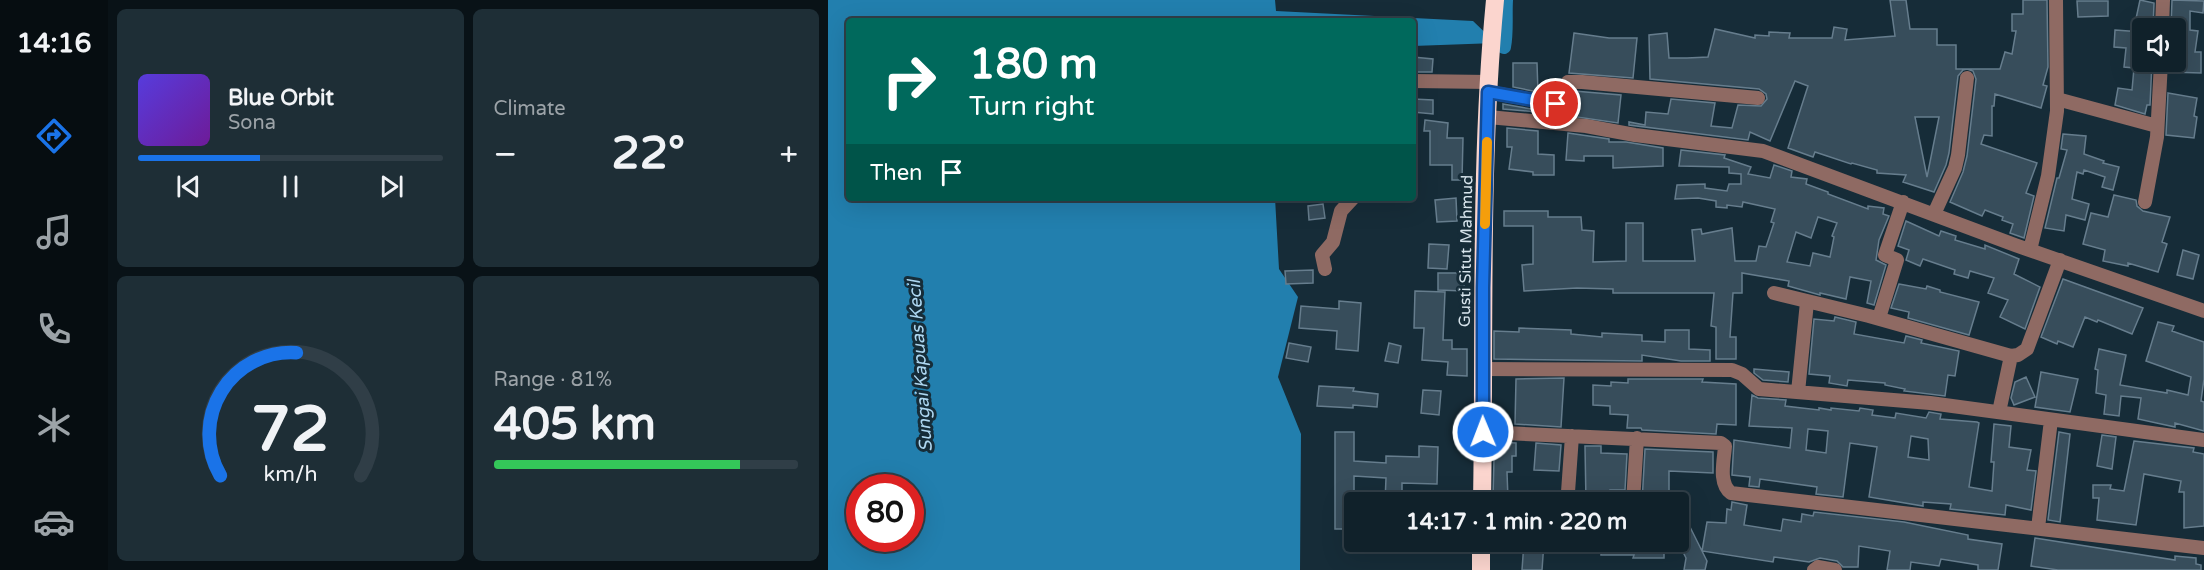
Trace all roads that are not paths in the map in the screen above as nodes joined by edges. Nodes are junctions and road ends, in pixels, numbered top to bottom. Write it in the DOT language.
graph roads {
  1 [pos="1495,0"];
  2 [pos="2056,0"];
  3 [pos="2163,0"];
  4 [pos="2162,18"];
  5 [pos="2160,72"];
  6 [pos="1967,78"];
  7 [pos="1489,80"];
  8 [pos="1416,81"];
  9 [pos="1758,98"];
  10 [pos="2057,99"];
  11 [pos="1488,117"];
  12 [pos="2157,126"];
  13 [pos="1350,201"];
  14 [pos="1903,202"];
  15 [pos="2145,202"];
  16 [pos="1934,214"];
  17 [pos="2030,250"];
  18 [pos="2060,260"];
  19 [pos="1325,269"];
  20 [pos="1774,293"];
  21 [pos="1807,302"];
  22 [pos="2204,311"];
  23 [pos="1879,318"];
  24 [pos="2011,356"];
  25 [pos="1482,369"];
  26 [pos="1798,392"];
  27 [pos="1999,412"];
  28 [pos="2052,420"];
  29 [pos="1483,432"];
  30 [pos="1572,436"];
  31 [pos="1637,438"];
  32 [pos="2204,440"];
  33 [pos="1482,492"];
  34 [pos="1568,492"];
  35 [pos="1634,492"];
  36 [pos="2038,528"];
  37 [pos="2204,548"];
  38 [pos="1481,552"];
  39 [pos="1481,570"];
  40 [pos="1814,570"];
  41 [pos="1835,570"];
  1 -- 7 [label="highway, Gusti Situt Mahmud"];
  2 -- 10 [label="street"];
  3 -- 4 [label="street"];
  5 -- 12 [label="street"];
  6 -- 16 [label="street"];
  7 -- 8 [label="street"];
  7 -- 9 [label="street"];
  7 -- 11 [label="highway, Gusti Situt Mahmud"];
  10 -- 12 [label="street"];
  10 -- 17 [label="street"];
  11 -- 14 [label="street"];
  11 -- 25 [label="highway, Gusti Situt Mahmud"];
  12 -- 15 [label="street"];
  13 -- 19 [label="street"];
  14 -- 16 [label="street"];
  14 -- 23 [label="street"];
  16 -- 17 [label="street"];
  17 -- 18 [label="street"];
  18 -- 22 [label="street"];
  18 -- 24 [label="street"];
  20 -- 21 [label="street"];
  21 -- 23 [label="street"];
  21 -- 26 [label="street"];
  23 -- 24 [label="street"];
  24 -- 27 [label="street"];
  25 -- 26 [label="street"];
  25 -- 29 [label="highway, Gusti Situt Mahmud"];
  26 -- 27 [label="street"];
  27 -- 28 [label="street"];
  28 -- 32 [label="street"];
  28 -- 36 [label="street"];
  29 -- 30 [label="street"];
  29 -- 33 [label="highway, Gusti Situt Mahmud"];
  30 -- 31 [label="street"];
  30 -- 34 [label="street"];
  31 -- 35 [label="street"];
  31 -- 36 [label="street"];
  36 -- 37 [label="street"];
  38 -- 39 [label="highway"];
  40 -- 41 [label="street"];
}
